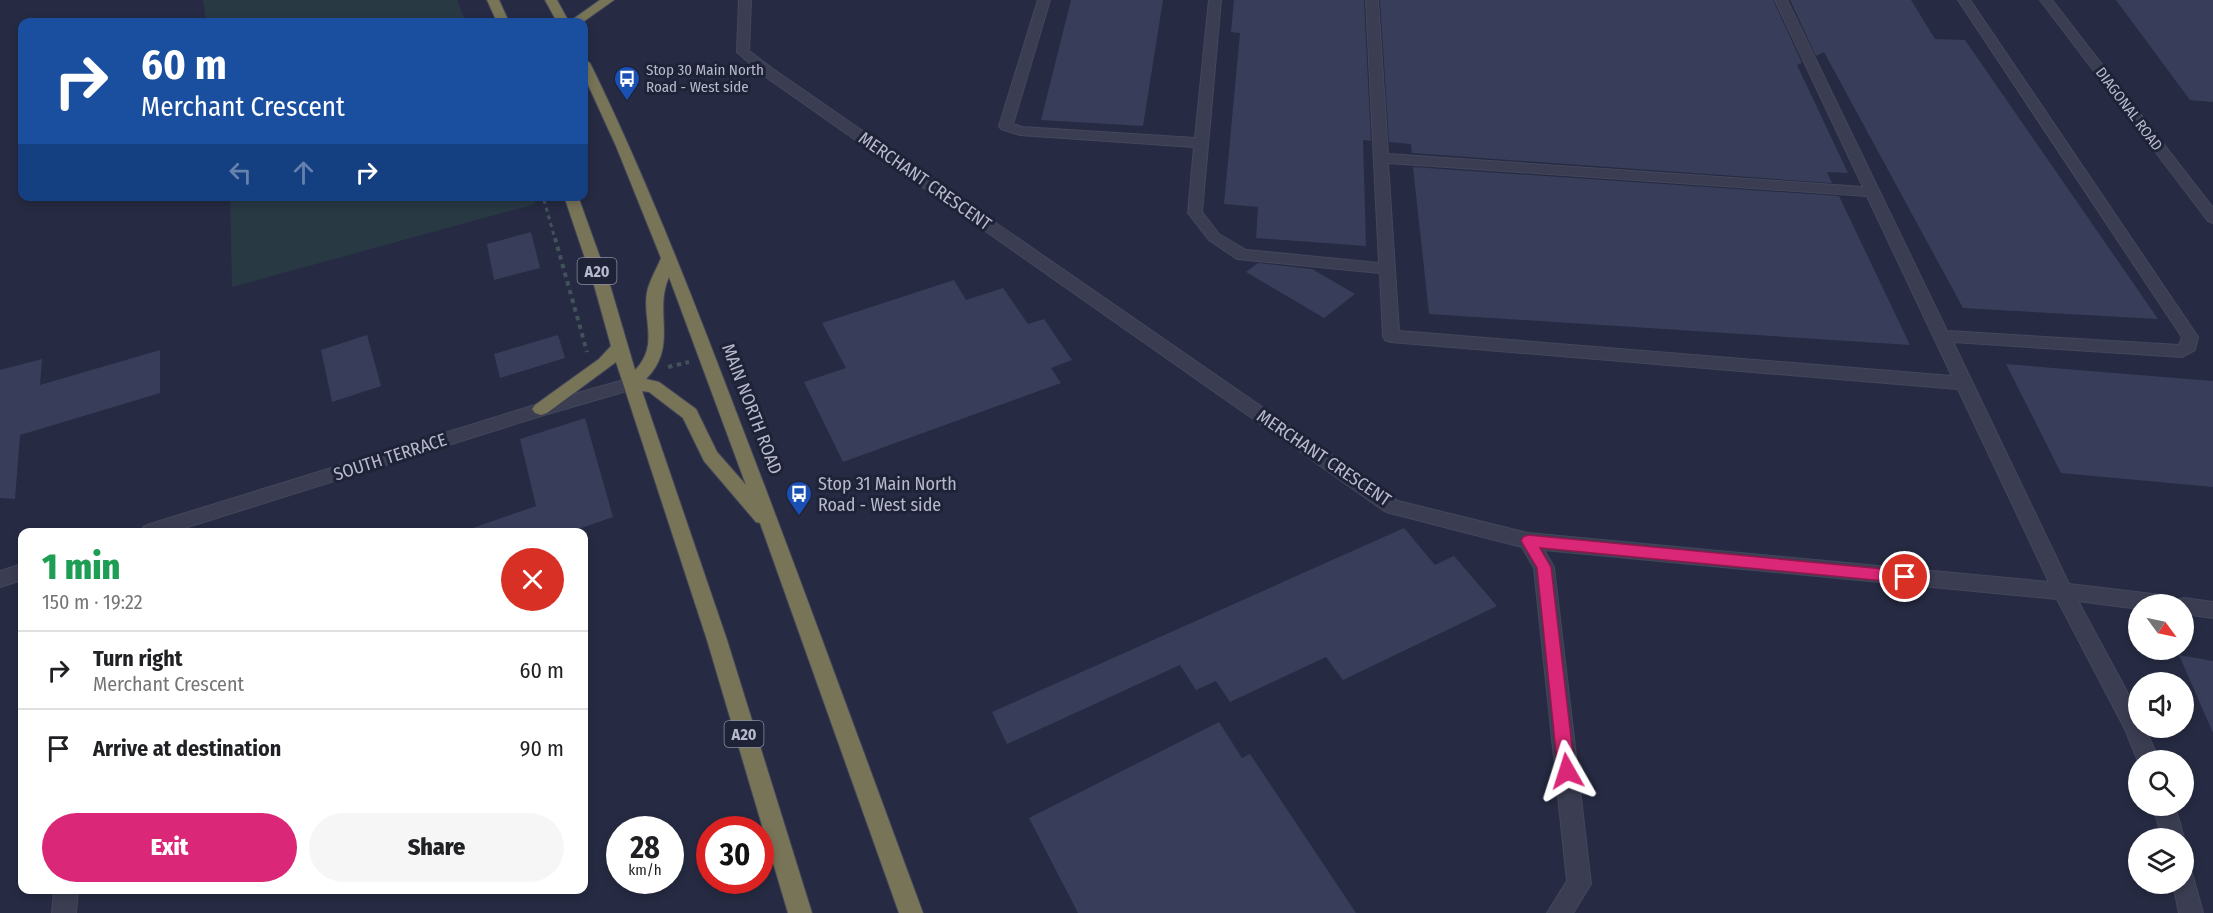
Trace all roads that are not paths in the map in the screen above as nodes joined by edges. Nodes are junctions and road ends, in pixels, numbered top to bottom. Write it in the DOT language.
graph roads {
  1 [pos="492,0"];
  2 [pos="551,0"];
  3 [pos="608,0"];
  4 [pos="745,0"];
  5 [pos="1044,0"];
  6 [pos="1215,0"];
  7 [pos="1372,0"];
  8 [pos="1781,0"];
  9 [pos="1964,0"];
  10 [pos="2046,0"];
  11 [pos="501,18"];
  12 [pos="561,18"];
  13 [pos="581,18"];
  14 [pos="588,71"];
  15 [pos="1201,143"];
  16 [pos="1381,158"];
  17 [pos="1873,192"];
  18 [pos="573,201"];
  19 [pos="2213,218"];
  20 [pos="668,260"];
  21 [pos="1386,269"];
  22 [pos="1941,336"];
  23 [pos="620,346"];
  24 [pos="1963,383"];
  25 [pos="630,384"];
  26 [pos="541,409"];
  27 [pos="770,525"];
  28 [pos="163,528"];
  29 [pos="1528,541"];
  30 [pos="18,573"];
  31 [pos="0,579"];
  32 [pos="2063,591"];
  33 [pos="2128,599"];
  34 [pos="2194,607"];
  35 [pos="2213,610"];
  36 [pos="2144,750"];
  37 [pos="66,894"];
  38 [pos="2187,894"];
  39 [pos="64,913"];
  40 [pos="801,913"];
  41 [pos="911,913"];
  42 [pos="1559,913"];
  43 [pos="2191,913"];
  1 -- 11 [label="highway"];
  2 -- 12 [label="highway"];
  3 -- 13 [label="highway"];
  4 -- 29 [label="street, MERCHANT CRESCENT"];
  5 -- 15 [label="street"];
  6 -- 15 [label="street"];
  7 -- 16 [label="street"];
  8 -- 17 [label="street"];
  9 -- 22 [label="street"];
  10 -- 19 [label="street, DIAGONAL ROAD"];
  14 -- 20 [label="highway, MAIN NORTH ROAD"];
  15 -- 21 [label="street"];
  16 -- 17 [label="street"];
  16 -- 21 [label="street"];
  17 -- 22 [label="street"];
  18 -- 23 [label="highway, A20"];
  20 -- 25 [label="highway"];
  20 -- 27 [label="highway, MAIN NORTH ROAD"];
  21 -- 24 [label="street"];
  22 -- 24 [label="street"];
  23 -- 25 [label="highway, A20"];
  23 -- 26 [label="highway"];
  24 -- 32 [label="street"];
  25 -- 26 [label="street, SOUTH TERRACE"];
  25 -- 27 [label="highway"];
  25 -- 40 [label="highway, A20"];
  26 -- 28 [label="street, SOUTH TERRACE"];
  27 -- 41 [label="highway, MAIN NORTH ROAD"];
  29 -- 32 [label="street, MERCHANT CRESCENT"];
  29 -- 42 [label="street"];
  30 -- 31 [label="street"];
  32 -- 33 [label="street, MERCHANT CRESCENT"];
  32 -- 36 [label="street"];
  34 -- 35 [label="street"];
  37 -- 39 [label="street"];
  38 -- 43 [label="street"];
}
